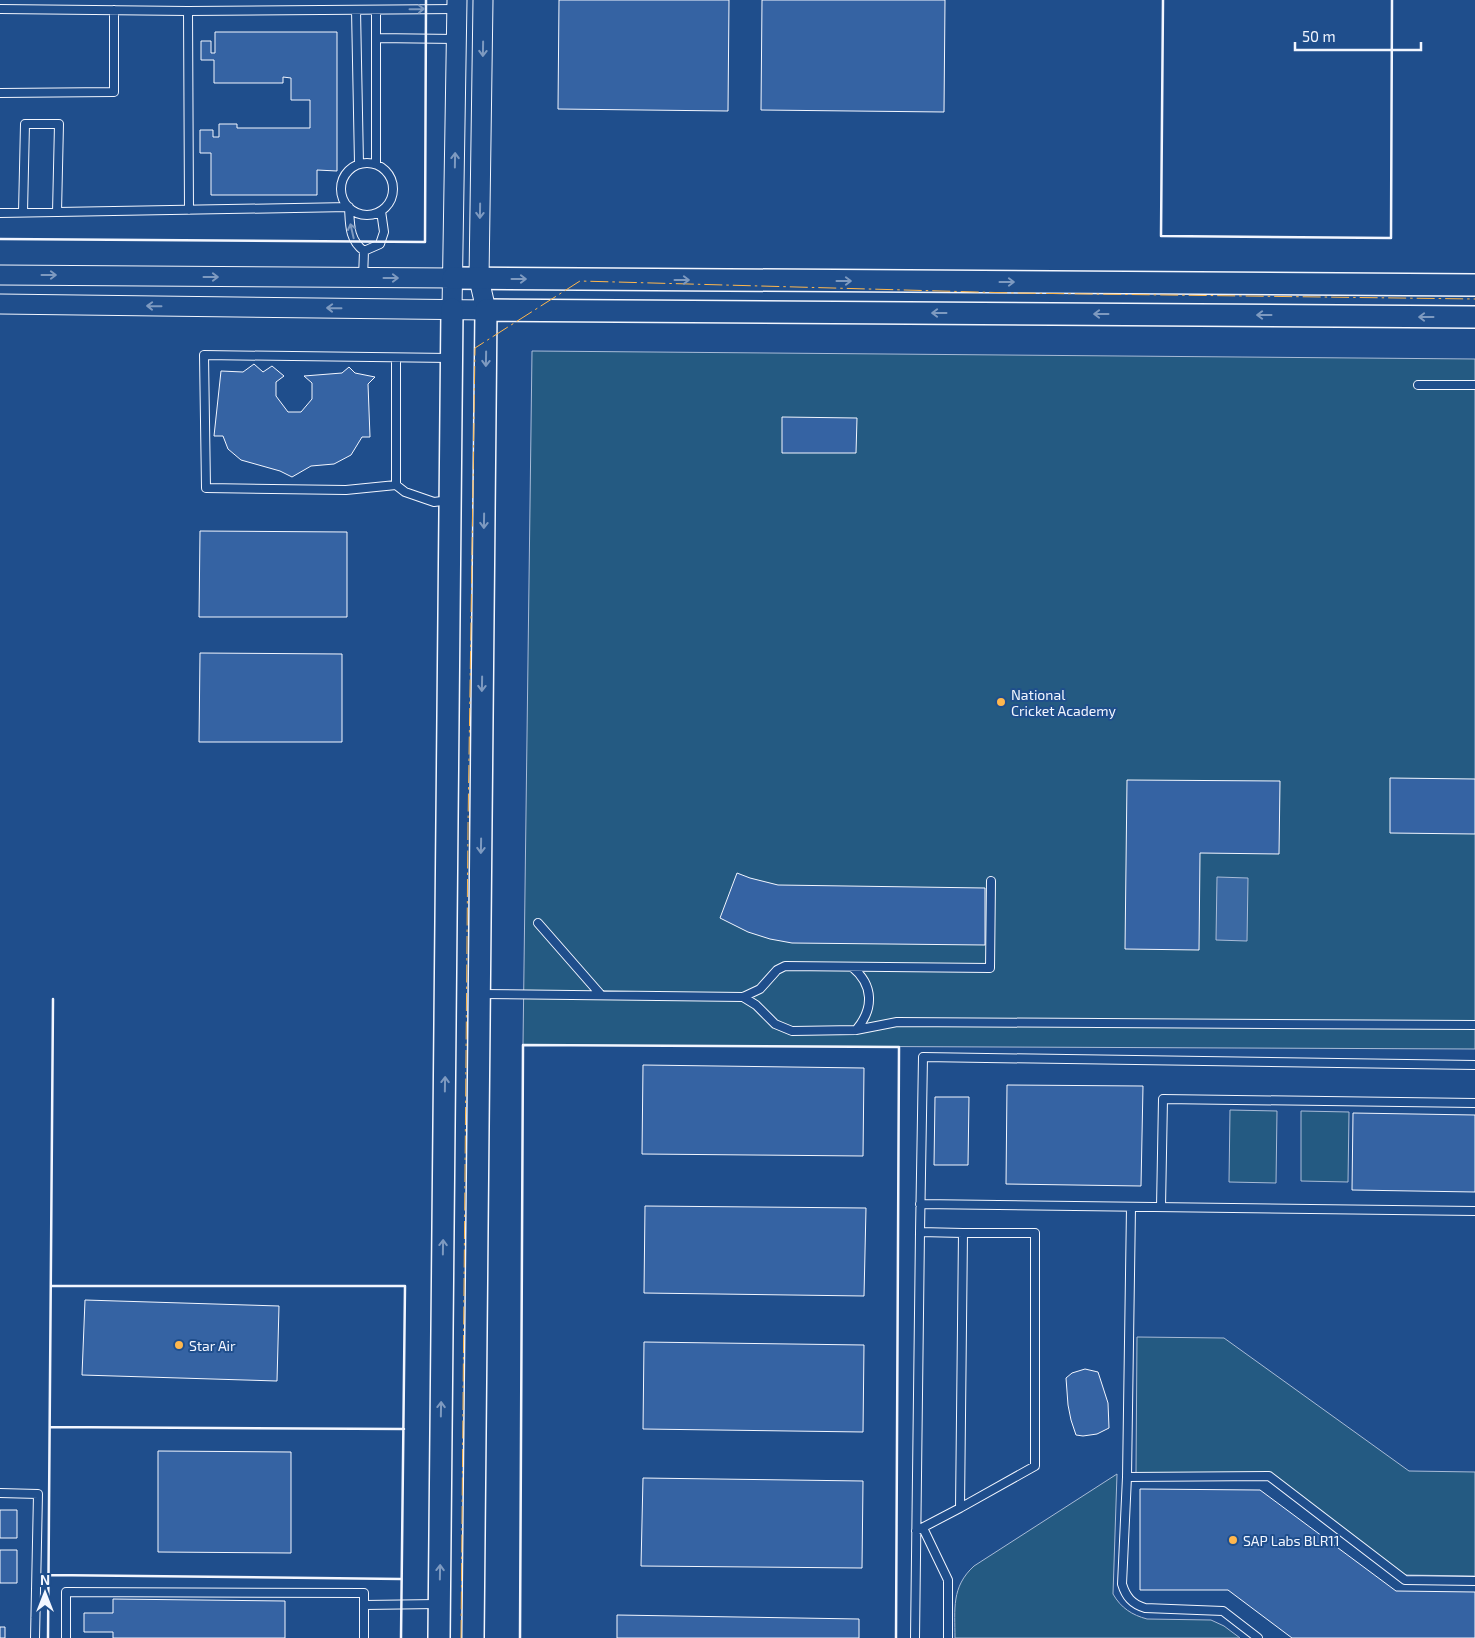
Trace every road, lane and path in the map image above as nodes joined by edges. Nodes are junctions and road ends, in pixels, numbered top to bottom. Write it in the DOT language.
graph roads {
  1 [pos="483,0"];
  2 [pos="457,4"];
  3 [pos="0,9"];
  4 [pos="114,10"];
  5 [pos="356,10"];
  6 [pos="376,10"];
  7 [pos="188,11"];
  8 [pos="376,38"];
  9 [pos="456,39"];
  10 [pos="0,93"];
  11 [pos="359,164"];
  12 [pos="376,164"];
  13 [pos="349,207"];
  14 [pos="189,210"];
  15 [pos="381,211"];
  16 [pos="23,212"];
  17 [pos="57,212"];
  18 [pos="0,213"];
  19 [pos="364,252"];
  20 [pos="0,275"];
  21 [pos="363,278"];
  22 [pos="453,278"];
  23 [pos="479,279"];
  24 [pos="1475,285"];
  25 [pos="0,304"];
  26 [pos="452,309"];
  27 [pos="486,310"];
  28 [pos="1475,317"];
  29 [pos="396,358"];
  30 [pos="452,358"];
  31 [pos="1418,385"];
  32 [pos="1475,385"];
  33 [pos="396,485"];
  34 [pos="450,500"];
  35 [pos="990,881"];
  36 [pos="538,924"];
  37 [pos="852,966"];
  38 [pos="480,994"];
  39 [pos="601,995"];
  40 [pos="743,997"];
  41 [pos="1475,1025"];
  42 [pos="856,1030"];
  43 [pos="1475,1065"];
  44 [pos="1475,1103"];
  45 [pos="920,1204"];
  46 [pos="1131,1206"];
  47 [pos="1161,1207"];
  48 [pos="1475,1211"];
  49 [pos="920,1232"];
  50 [pos="963,1233"];
  51 [pos="1127,1477"];
  52 [pos="0,1493"];
  53 [pos="960,1508"];
  54 [pos="919,1530"];
  55 [pos="1475,1581"];
  56 [pos="439,1604"];
  57 [pos="364,1605"];
  58 [pos="35,1638"];
  59 [pos="66,1638"];
  60 [pos="364,1638"];
  61 [pos="439,1638"];
  62 [pos="474,1638"];
  63 [pos="915,1638"];
  64 [pos="948,1638"];
  65 [pos="1258,1638"];
  1 -- 23 [label="street, one-way"];
  6 -- 2 [label="lane, one-way"];
  2 -- 9 [label="street"];
  3 -- 4 [label="lane"];
  4 -- 7 [label="lane"];
  4 -- 10 [label="lane"];
  5 -- 6 [label="lane"];
  5 -- 7 [label="lane"];
  5 -- 11 [label="lane"];
  6 -- 8 [label="lane"];
  7 -- 14 [label="lane"];
  8 -- 9 [label="lane"];
  8 -- 12 [label="lane"];
  22 -- 9 [label="street, one-way"];
  11 -- 12 [label="lane"];
  11 -- 13 [label="lane"];
  12 -- 15 [label="lane"];
  13 -- 14 [label="lane"];
  13 -- 15 [label="lane"];
  19 -- 13 [label="lane, one-way"];
  14 -- 17 [label="lane"];
  15 -- 19 [label="lane"];
  16 -- 17 [label="lane"];
  16 -- 17 [label="lane"];
  16 -- 18 [label="lane"];
  19 -- 21 [label="lane"];
  20 -- 21 [label="street, one-way"];
  21 -- 22 [label="street, one-way"];
  22 -- 23 [label="main road"];
  22 -- 26 [label="street"];
  23 -- 24 [label="main road, one-way"];
  23 -- 27 [label="street"];
  26 -- 25 [label="street, one-way"];
  26 -- 27 [label="street"];
  26 -- 30 [label="main road"];
  28 -- 27 [label="main road, one-way"];
  27 -- 38 [label="main road, one-way"];
  29 -- 30 [label="lane"];
  29 -- 33 [label="lane"];
  29 -- 33 [label="lane"];
  30 -- 34 [label="main road"];
  31 -- 32 [label="lane"];
  33 -- 34 [label="lane"];
  56 -- 34 [label="main road, one-way"];
  35 -- 37 [label="lane"];
  36 -- 39 [label="lane"];
  37 -- 40 [label="lane"];
  37 -- 42 [label="lane"];
  38 -- 39 [label="lane"];
  38 -- 62 [label="main road"];
  39 -- 40 [label="lane"];
  40 -- 42 [label="lane"];
  41 -- 42 [label="lane"];
  43 -- 45 [label="lane"];
  44 -- 47 [label="lane"];
  45 -- 46 [label="lane"];
  45 -- 49 [label="lane"];
  46 -- 47 [label="lane"];
  46 -- 51 [label="lane"];
  47 -- 48 [label="lane"];
  49 -- 50 [label="lane"];
  49 -- 54 [label="lane"];
  50 -- 53 [label="lane"];
  50 -- 53 [label="lane"];
  51 -- 55 [label="lane"];
  51 -- 65 [label="lane"];
  52 -- 58 [label="lane"];
  53 -- 54 [label="lane"];
  54 -- 63 [label="lane"];
  54 -- 64 [label="lane"];
  56 -- 57 [label="lane"];
  56 -- 61 [label="main road"];
  57 -- 59 [label="lane"];
  57 -- 60 [label="lane"];
}
